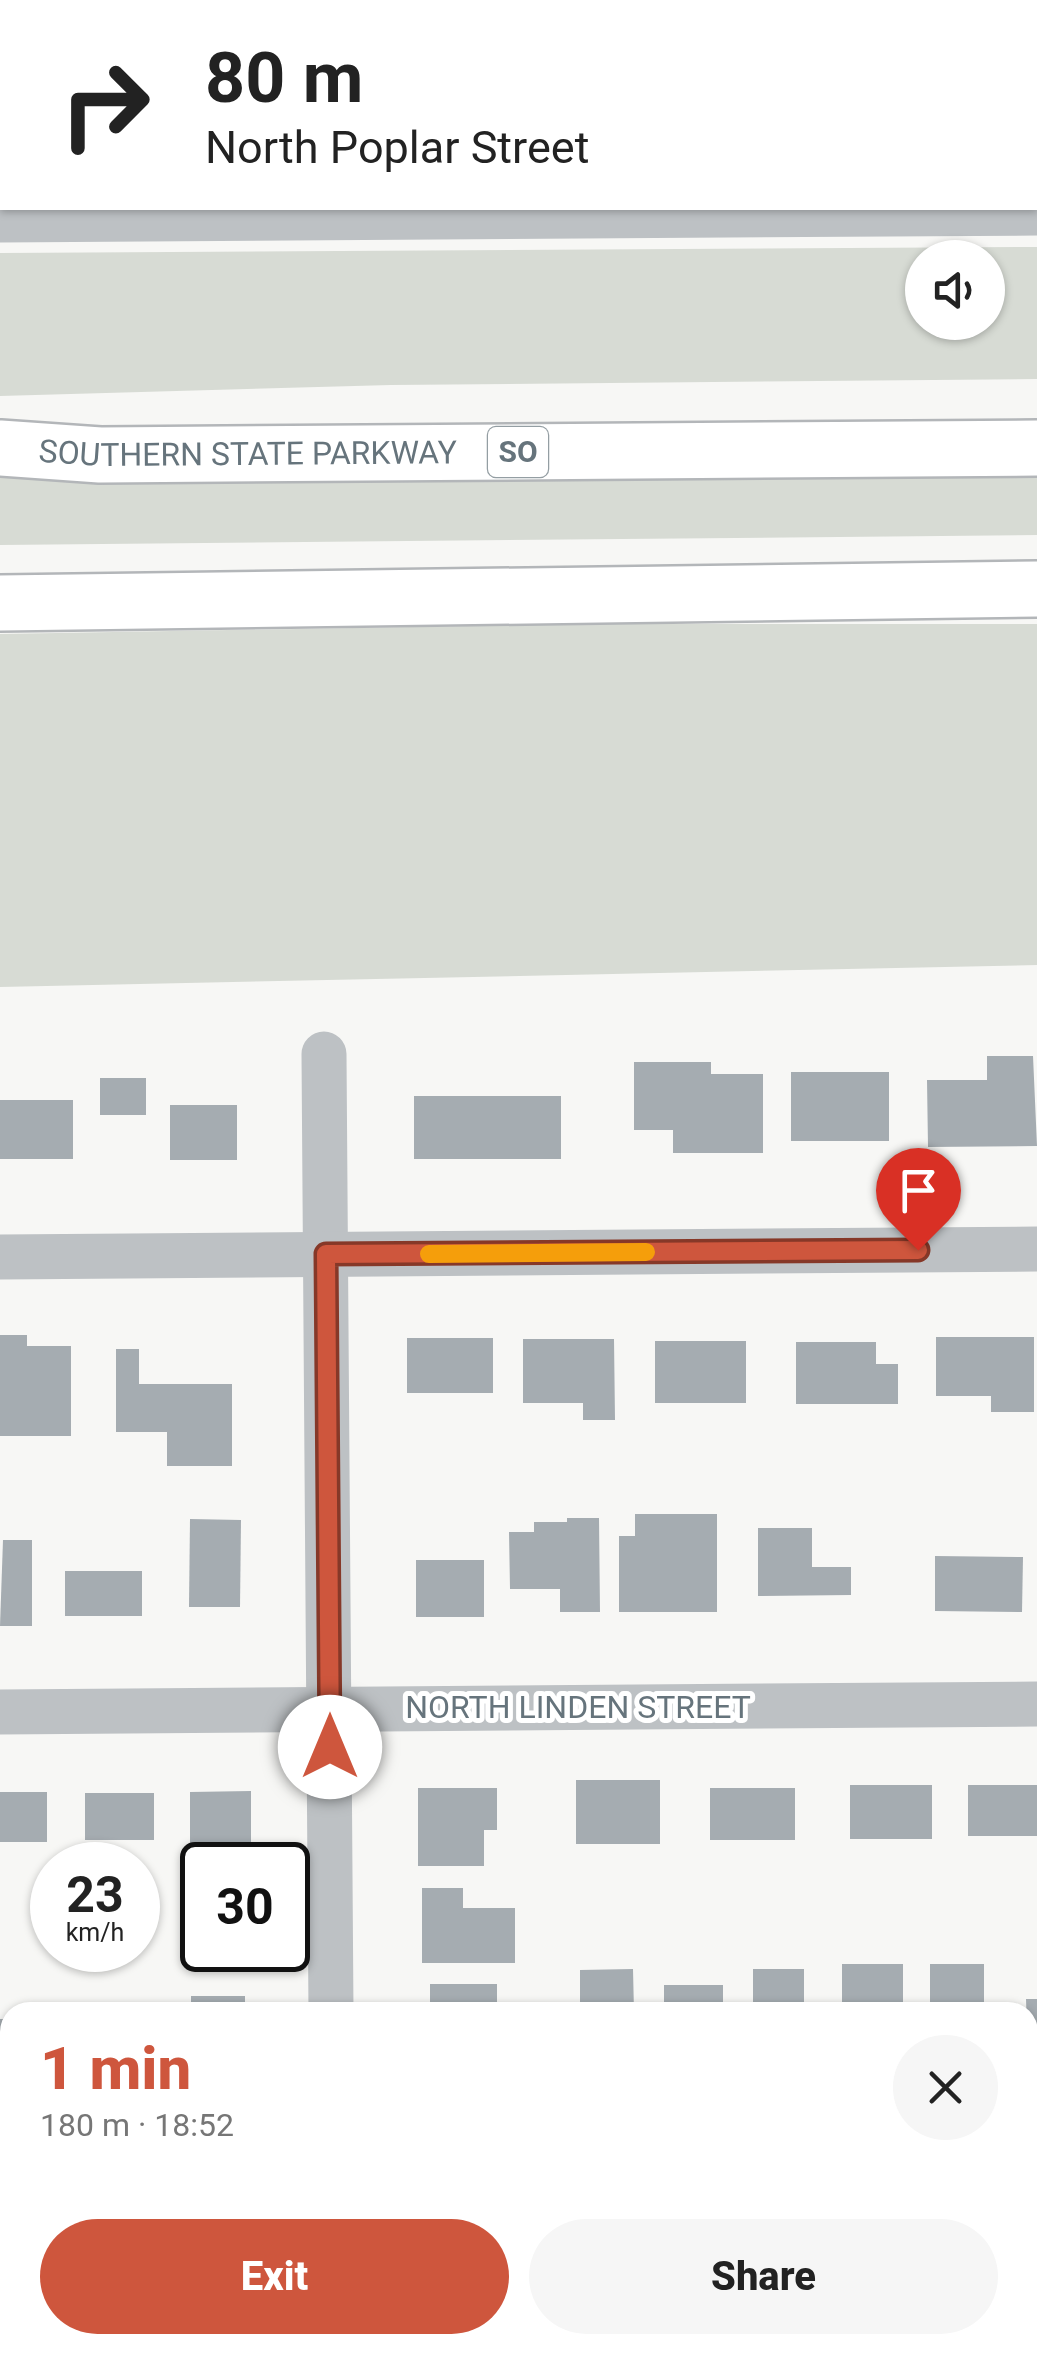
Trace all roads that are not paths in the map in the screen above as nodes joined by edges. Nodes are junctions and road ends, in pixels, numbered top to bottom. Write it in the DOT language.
graph roads {
  1 [pos="1037,213"];
  2 [pos="0,220"];
  3 [pos="0,448"];
  4 [pos="1037,448"];
  5 [pos="1037,590"];
  6 [pos="0,603"];
  7 [pos="324,1054"];
  8 [pos="1037,1250"];
  9 [pos="326,1254"];
  10 [pos="0,1257"];
  11 [pos="1037,1704"];
  12 [pos="329,1709"];
  13 [pos="0,1712"];
  14 [pos="331,2002"];
  1 -- 2 [label="street"];
  3 -- 4 [label="highway, SOUTHERN STATE PARKWAY / SO"];
  5 -- 6 [label="highway"];
  7 -- 9 [label="street"];
  8 -- 9 [label="street"];
  9 -- 10 [label="street"];
  9 -- 12 [label="street"];
  11 -- 12 [label="street, NORTH LINDEN STREET"];
  12 -- 13 [label="street, NORTH LINDEN STREET"];
  12 -- 14 [label="street"];
}
